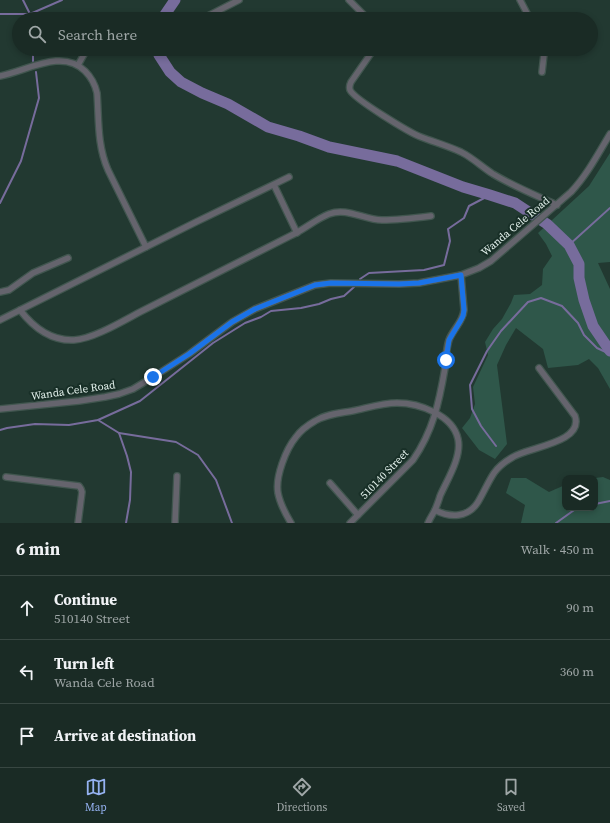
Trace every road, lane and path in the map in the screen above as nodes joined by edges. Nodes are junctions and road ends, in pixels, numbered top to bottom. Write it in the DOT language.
graph roads {
  1 [pos="239,0"];
  2 [pos="350,0"];
  3 [pos="520,0"];
  4 [pos="214,12"];
  5 [pos="361,12"];
  6 [pos="526,12"];
  7 [pos="83,56"];
  8 [pos="369,56"];
  9 [pos="544,56"];
  10 [pos="78,65"];
  11 [pos="542,72"];
  12 [pos="0,76"];
  13 [pos="610,134"];
  14 [pos="289,177"];
  15 [pos="274,185"];
  16 [pos="557,205"];
  17 [pos="431,216"];
  18 [pos="298,233"];
  19 [pos="146,247"];
  20 [pos="68,258"];
  21 [pos="461,275"];
  22 [pos="0,292"];
  23 [pos="20,310"];
  24 [pos="0,320"];
  25 [pos="539,368"];
  26 [pos="0,408"];
  27 [pos="436,413"];
  28 [pos="177,476"];
  29 [pos="6,477"];
  30 [pos="330,483"];
  31 [pos="435,510"];
  32 [pos="358,515"];
  33 [pos="78,523"];
  34 [pos="175,523"];
  35 [pos="291,523"];
  36 [pos="350,523"];
  37 [pos="428,523"];
  1 -- 4 [label="street"];
  2 -- 5 [label="street"];
  3 -- 6 [label="street"];
  7 -- 10 [label="street"];
  8 -- 16 [label="street"];
  9 -- 11 [label="street"];
  10 -- 12 [label="street"];
  10 -- 19 [label="street"];
  13 -- 16 [label="street, Wanda Cele Road"];
  14 -- 15 [label="street"];
  15 -- 18 [label="street"];
  15 -- 19 [label="street"];
  16 -- 21 [label="street, Wanda Cele Road"];
  17 -- 18 [label="street"];
  18 -- 23 [label="street"];
  19 -- 23 [label="street"];
  20 -- 22 [label="street"];
  21 -- 26 [label="street, Wanda Cele Road"];
  21 -- 27 [label="street, 510140 Street"];
  23 -- 24 [label="street"];
  25 -- 31 [label="street"];
  27 -- 31 [label="street"];
  27 -- 32 [label="street, 510140 Street"];
  27 -- 35 [label="street"];
  28 -- 34 [label="street"];
  29 -- 33 [label="street"];
  30 -- 32 [label="street"];
  31 -- 37 [label="street"];
  32 -- 36 [label="street, 510140 Street"];
}
